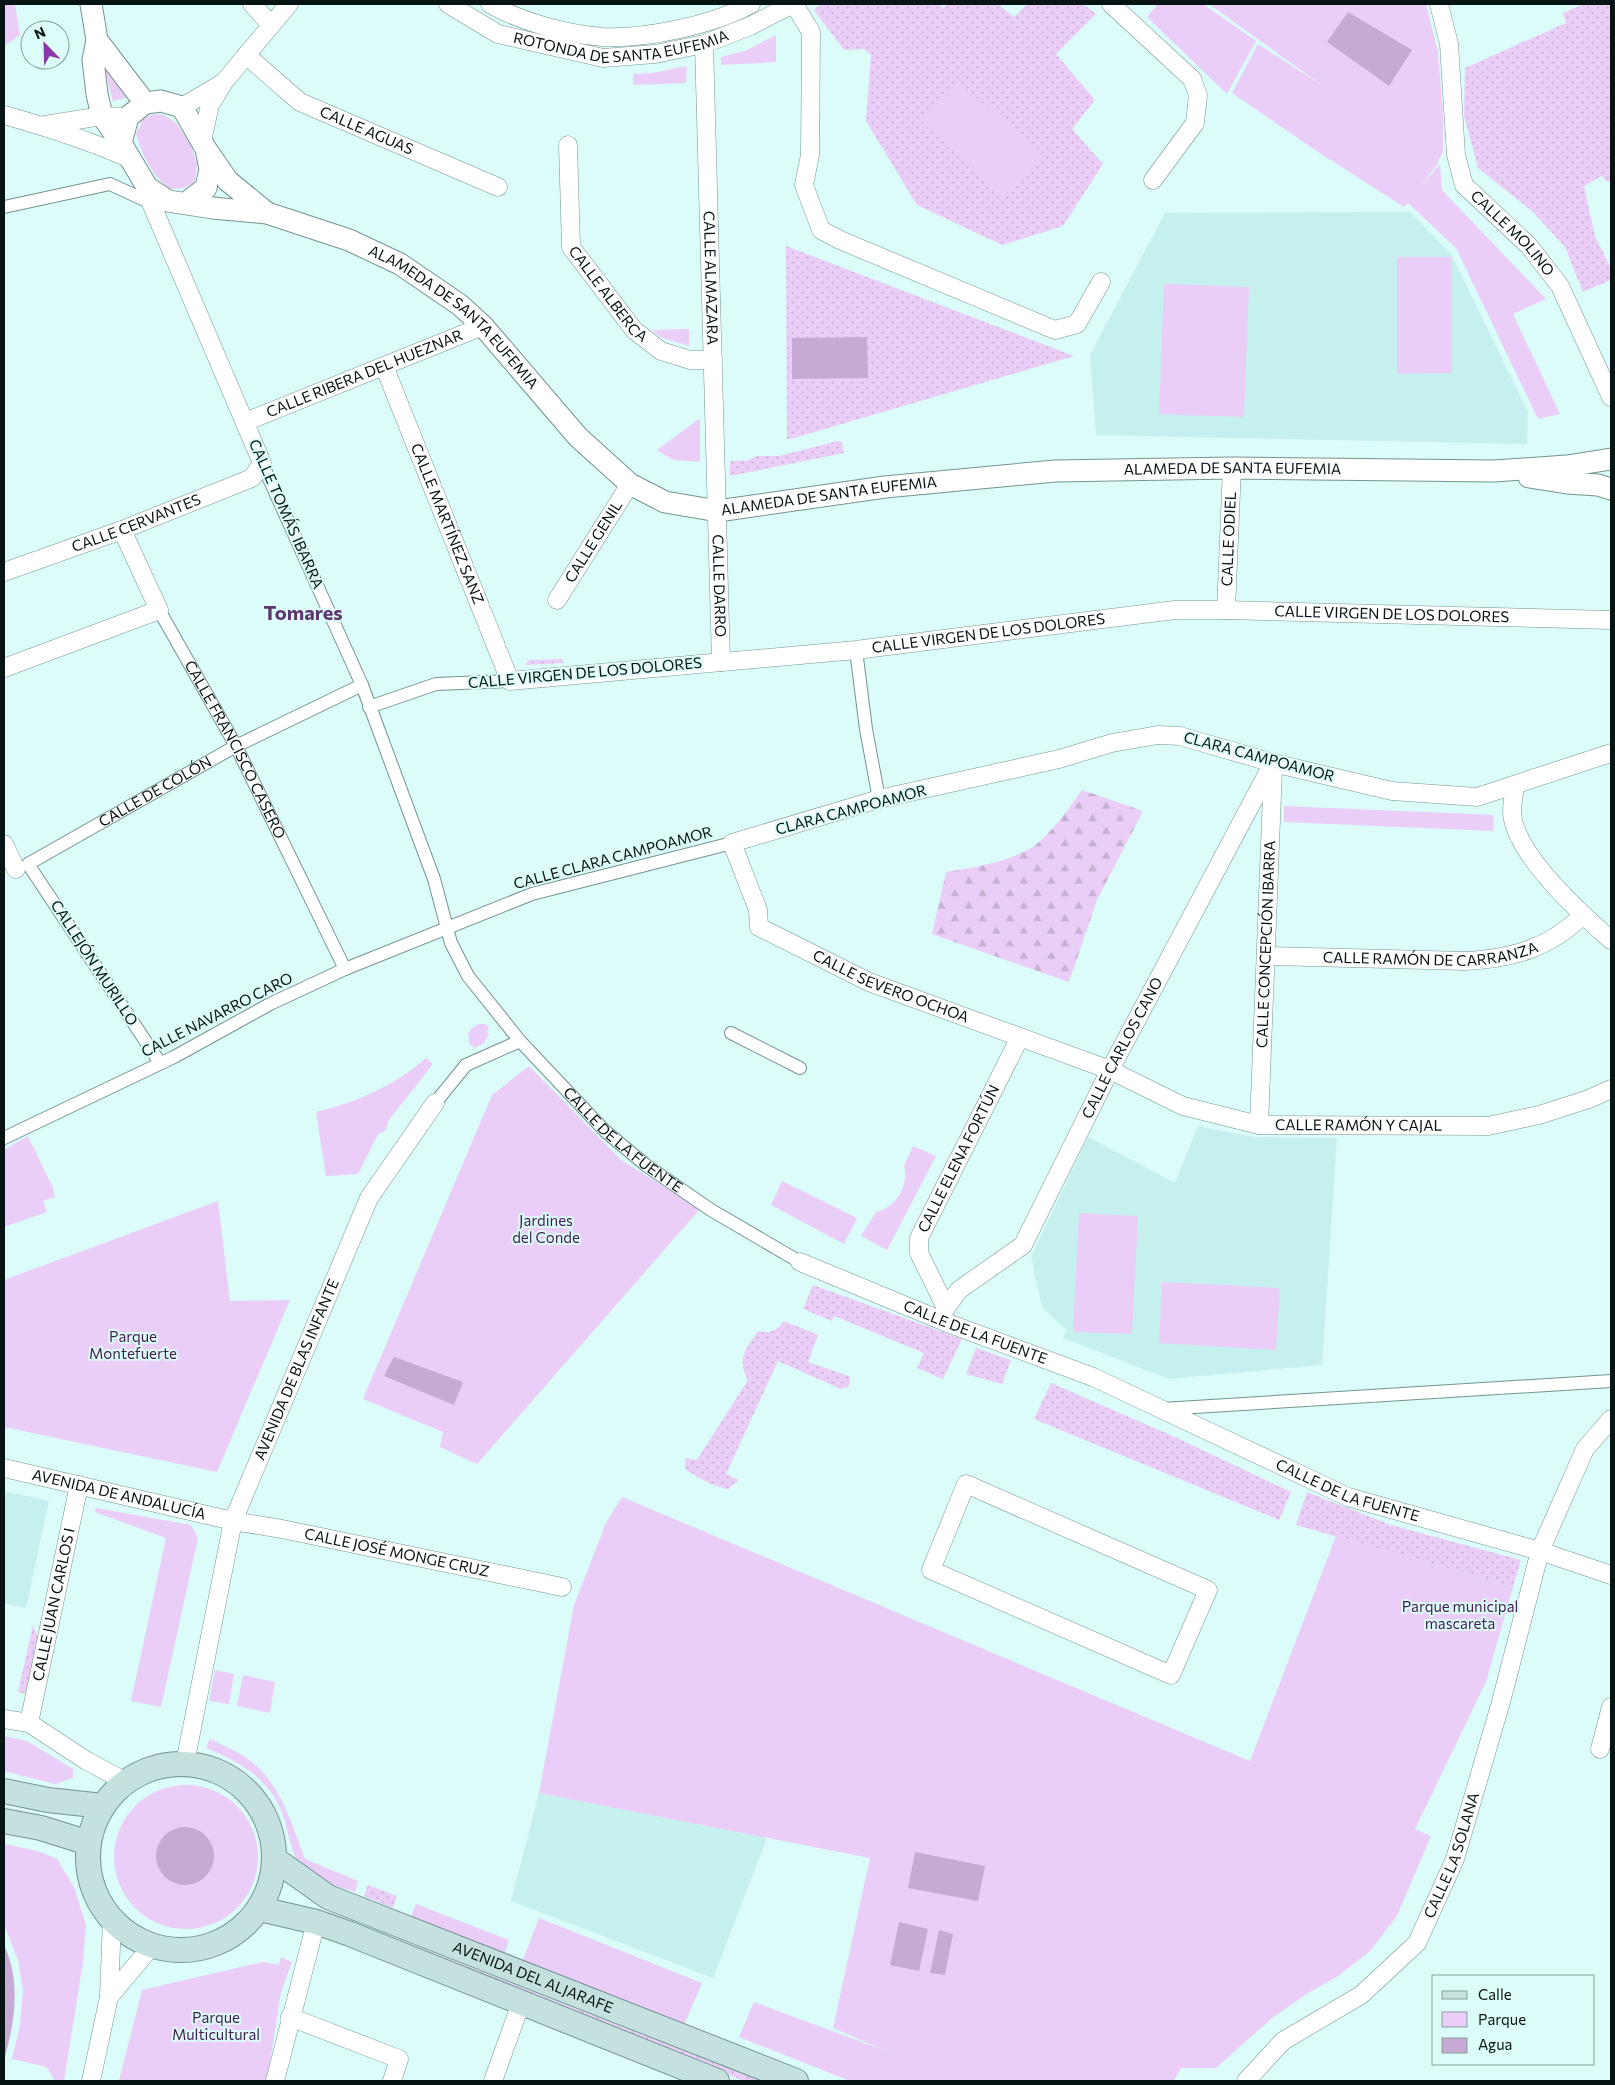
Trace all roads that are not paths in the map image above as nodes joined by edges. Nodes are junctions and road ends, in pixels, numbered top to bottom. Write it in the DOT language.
graph roads {
  1 [pos="91,4"];
  2 [pos="252,4"];
  3 [pos="289,4"];
  4 [pos="448,4"];
  5 [pos="490,4"];
  6 [pos="751,4"];
  7 [pos="794,4"];
  8 [pos="1111,4"];
  9 [pos="1439,4"];
  10 [pos="271,25"];
  11 [pos="97,40"];
  12 [pos="704,44"];
  13 [pos="246,55"];
  14 [pos="224,82"];
  15 [pos="145,103"];
  16 [pos="182,107"];
  17 [pos="4,115"];
  18 [pos="102,116"];
  19 [pos="128,116"];
  20 [pos="42,126"];
  21 [pos="204,145"];
  22 [pos="568,145"];
  23 [pos="126,151"];
  24 [pos="1153,180"];
  25 [pos="498,187"];
  26 [pos="149,195"];
  27 [pos="186,203"];
  28 [pos="4,207"];
  29 [pos="266,213"];
  30 [pos="1101,282"];
  31 [pos="483,326"];
  32 [pos="714,360"];
  33 [pos="384,366"];
  34 [pos="1611,397"];
  35 [pos="245,422"];
  36 [pos="1611,458"];
  37 [pos="262,463"];
  38 [pos="1232,468"];
  39 [pos="1494,471"];
  40 [pos="630,484"];
  41 [pos="1611,489"];
  42 [pos="718,512"];
  43 [pos="122,530"];
  44 [pos="4,572"];
  45 [pos="557,600"];
  46 [pos="159,610"];
  47 [pos="1226,610"];
  48 [pos="1611,620"];
  49 [pos="856,650"];
  50 [pos="722,662"];
  51 [pos="4,668"];
  52 [pos="510,680"];
  53 [pos="362,685"];
  54 [pos="369,707"];
  55 [pos="236,746"];
  56 [pos="1611,753"];
  57 [pos="1273,763"];
  58 [pos="1515,786"];
  59 [pos="880,799"];
  60 [pos="4,844"];
  61 [pos="732,844"];
  62 [pos="16,869"];
  63 [pos="1583,915"];
  64 [pos="448,928"];
  65 [pos="1611,940"];
  66 [pos="1267,956"];
  67 [pos="345,969"];
  68 [pos="731,1033"];
  69 [pos="1020,1037"];
  70 [pos="520,1041"];
  71 [pos="160,1063"];
  72 [pos="800,1068"];
  73 [pos="1110,1070"];
  74 [pos="1611,1089"];
  75 [pos="435,1103"];
  76 [pos="1259,1125"];
  77 [pos="4,1138"];
  78 [pos="800,1262"];
  79 [pos="945,1315"];
  80 [pos="1611,1380"];
  81 [pos="1162,1409"];
  82 [pos="1611,1419"];
  83 [pos="4,1468"];
  84 [pos="79,1485"];
  85 [pos="233,1521"];
  86 [pos="1540,1550"];
  87 [pos="932,1570"];
  88 [pos="1611,1575"];
  89 [pos="562,1587"];
  90 [pos="1611,1707"];
  91 [pos="4,1719"];
  92 [pos="29,1724"];
  93 [pos="1606,1750"];
  94 [pos="185,1763"];
  95 [pos="126,1782"];
  96 [pos="4,1791"];
  97 [pos="104,1806"];
  98 [pos="4,1821"];
  99 [pos="89,1843"];
  100 [pos="276,1860"];
  101 [pos="260,1909"];
  102 [pos="112,1920"];
  103 [pos="316,1922"];
  104 [pos="152,1946"];
  105 [pos="109,1997"];
  106 [pos="521,2003"];
  107 [pos="290,2017"];
  108 [pos="687,2076"];
  109 [pos="91,2081"];
  110 [pos="275,2081"];
  111 [pos="392,2081"];
  112 [pos="493,2081"];
  113 [pos="717,2081"];
  114 [pos="796,2081"];
  115 [pos="1246,2081"];
  1 -- 11 [label="street"];
  2 -- 10 [label="street"];
  3 -- 10 [label="street"];
  4 -- 12 [label="street, ROTONDA DE SANTA EUFEMIA"];
  5 -- 6 [label="street, ROTONDA DE SANTA EUFEMIA"];
  7 -- 12 [label="street, ROTONDA DE SANTA EUFEMIA"];
  7 -- 30 [label="street"];
  8 -- 24 [label="street"];
  9 -- 34 [label="street, CALLE MOLINO"];
  10 -- 13 [label="street"];
  11 -- 15 [label="street"];
  11 -- 18 [label="street"];
  12 -- 32 [label="street, CALLE ALMAZARA"];
  13 -- 14 [label="street"];
  13 -- 25 [label="street, CALLE AGUAS"];
  14 -- 16 [label="street"];
  14 -- 21 [label="street"];
  15 -- 16 [label="street"];
  15 -- 19 [label="street"];
  16 -- 21 [label="street"];
  17 -- 20 [label="street"];
  18 -- 19 [label="street"];
  18 -- 20 [label="street"];
  18 -- 23 [label="street"];
  19 -- 23 [label="street"];
  20 -- 23 [label="street"];
  21 -- 27 [label="street"];
  21 -- 29 [label="street, ALAMEDA DE SANTA EUFEMIA"];
  22 -- 32 [label="street, CALLE ALBERCA"];
  23 -- 26 [label="street"];
  26 -- 27 [label="street"];
  26 -- 28 [label="street"];
  26 -- 35 [label="street, CALLE TOMÁS IBARRA"];
  27 -- 29 [label="street, ALAMEDA DE SANTA EUFEMIA"];
  29 -- 31 [label="street, ALAMEDA DE SANTA EUFEMIA"];
  31 -- 33 [label="street, CALLE RIBERA DEL HUEZNAR"];
  31 -- 40 [label="street, ALAMEDA DE SANTA EUFEMIA"];
  32 -- 42 [label="street, CALLE ALMAZARA"];
  33 -- 35 [label="street, CALLE RIBERA DEL HUEZNAR"];
  33 -- 52 [label="street, CALLE MARTÍNEZ SANZ"];
  35 -- 37 [label="street, CALLE TOMÁS IBARRA"];
  36 -- 39 [label="street, ALAMEDA DE SANTA EUFEMIA"];
  36 -- 41 [label="street"];
  37 -- 43 [label="street, CALLE CERVANTES"];
  37 -- 53 [label="street, CALLE TOMÁS IBARRA"];
  38 -- 39 [label="street, ALAMEDA DE SANTA EUFEMIA"];
  38 -- 42 [label="street, ALAMEDA DE SANTA EUFEMIA"];
  38 -- 47 [label="street, CALLE ODIEL"];
  39 -- 41 [label="street, ALAMEDA DE SANTA EUFEMIA"];
  40 -- 42 [label="street, ALAMEDA DE SANTA EUFEMIA"];
  40 -- 45 [label="street, CALLE GENIL"];
  42 -- 50 [label="street, CALLE DARRO"];
  43 -- 44 [label="street, CALLE CERVANTES"];
  43 -- 46 [label="street, CALLE FRANCISCO CASERO"];
  46 -- 51 [label="street"];
  46 -- 55 [label="street, CALLE FRANCISCO CASERO"];
  47 -- 48 [label="street, CALLE VIRGEN DE LOS DOLORES"];
  47 -- 49 [label="street, CALLE VIRGEN DE LOS DOLORES"];
  49 -- 50 [label="street, CALLE VIRGEN DE LOS DOLORES"];
  49 -- 59 [label="street"];
  50 -- 52 [label="street, CALLE VIRGEN DE LOS DOLORES"];
  52 -- 54 [label="street, CALLE VIRGEN DE LOS DOLORES"];
  53 -- 54 [label="street, CALLE TOMÁS IBARRA"];
  53 -- 55 [label="street, CALLE DE COLÓN"];
  54 -- 64 [label="street, CALLE TOMÁS IBARRA"];
  55 -- 62 [label="street, CALLE DE COLÓN"];
  55 -- 67 [label="street, CALLE FRANCISCO CASERO"];
  56 -- 58 [label="street, CLARA CAMPOAMOR"];
  57 -- 58 [label="street, CLARA CAMPOAMOR"];
  57 -- 59 [label="street, CLARA CAMPOAMOR"];
  57 -- 66 [label="street, CALLE CONCEPCIÓN IBARRA"];
  57 -- 73 [label="street, CALLE CARLOS CANO"];
  58 -- 63 [label="street"];
  59 -- 61 [label="street, CLARA CAMPOAMOR"];
  60 -- 62 [label="street, CALLEJÓN MURILLO"];
  61 -- 64 [label="street, CALLE CLARA CAMPOAMOR"];
  61 -- 69 [label="street, CALLE SEVERO OCHOA"];
  62 -- 71 [label="street, CALLEJÓN MURILLO"];
  63 -- 65 [label="street"];
  63 -- 66 [label="street, CALLE RAMÓN DE CARRANZA"];
  64 -- 67 [label="street, CALLE NAVARRO CARO"];
  64 -- 70 [label="street, CALLE DE LA FUENTE"];
  66 -- 76 [label="street, CALLE CONCEPCIÓN IBARRA"];
  67 -- 71 [label="street, CALLE NAVARRO CARO"];
  68 -- 72 [label="street"];
  69 -- 73 [label="street, CALLE SEVERO OCHOA"];
  69 -- 79 [label="street, CALLE ELENA FORTÚN"];
  70 -- 75 [label="street, AVENIDA DE BLAS INFANTE"];
  70 -- 78 [label="street, CALLE DE LA FUENTE"];
  71 -- 77 [label="street, CALLE NAVARRO CARO"];
  73 -- 76 [label="street, CALLE RAMÓN Y CAJAL"];
  73 -- 79 [label="street, CALLE CARLOS CANO"];
  74 -- 76 [label="street, CALLE RAMÓN Y CAJAL"];
  75 -- 85 [label="street, AVENIDA DE BLAS INFANTE"];
  78 -- 79 [label="street, CALLE DE LA FUENTE"];
  79 -- 81 [label="street, CALLE DE LA FUENTE"];
  80 -- 81 [label="street"];
  81 -- 86 [label="street, CALLE DE LA FUENTE"];
  82 -- 86 [label="street, CALLE LA SOLANA"];
  83 -- 84 [label="street, AVENIDA DE ANDALUCÍA"];
  84 -- 85 [label="street, AVENIDA DE ANDALUCÍA"];
  84 -- 92 [label="street, CALLE JUAN CARLOS I"];
  85 -- 89 [label="street, CALLE JOSÉ MONGE CRUZ"];
  85 -- 94 [label="street, AVENIDA DE BLAS INFANTE"];
  86 -- 88 [label="street, CALLE DE LA FUENTE"];
  86 -- 115 [label="street, CALLE LA SOLANA"];
  87 -- 87 [label="street"];
  90 -- 93 [label="street"];
  91 -- 92 [label="street"];
  92 -- 95 [label="street"];
  94 -- 95 [label="main road"];
  94 -- 100 [label="main road"];
  95 -- 97 [label="main road"];
  96 -- 97 [label="main road"];
  97 -- 99 [label="main road"];
  98 -- 99 [label="main road"];
  99 -- 102 [label="main road"];
  100 -- 101 [label="main road"];
  100 -- 114 [label="main road, AVENIDA DEL ALJARAFE"];
  101 -- 103 [label="main road, AVENIDA DEL ALJARAFE"];
  101 -- 104 [label="main road"];
  102 -- 104 [label="main road"];
  102 -- 105 [label="street"];
  103 -- 106 [label="main road, AVENIDA DEL ALJARAFE"];
  103 -- 107 [label="street"];
  104 -- 105 [label="street"];
  105 -- 109 [label="street"];
  106 -- 108 [label="main road, AVENIDA DEL ALJARAFE"];
  106 -- 112 [label="street"];
  107 -- 110 [label="street"];
  107 -- 111 [label="street"];
  108 -- 113 [label="main road, AVENIDA DEL ALJARAFE"];
}
